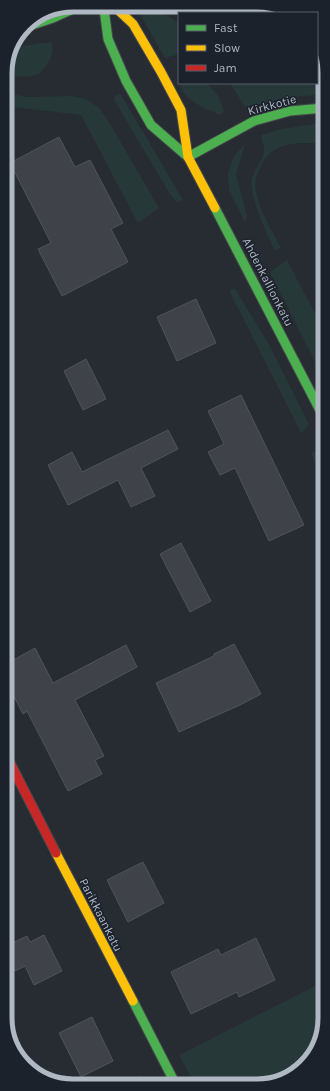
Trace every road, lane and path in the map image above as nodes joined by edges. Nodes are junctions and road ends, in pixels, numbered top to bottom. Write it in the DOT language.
graph roads {
  1 [pos="104,12"];
  2 [pos="120,12"];
  3 [pos="65,13"];
  4 [pos="39,23"];
  5 [pos="318,109"];
  6 [pos="188,157"];
  7 [pos="318,406"];
  8 [pos="12,767"];
  9 [pos="173,1079"];
  1 -- 6 [label="street, Ahdenkallionkatu"];
  2 -- 6 [label="street, Ahdenkallionkatu"];
  3 -- 4 [label="street"];
  5 -- 6 [label="street, Kirkkotie"];
  6 -- 7 [label="street, Ahdenkallionkatu"];
  8 -- 9 [label="street, Parikkaankatu"];
}
